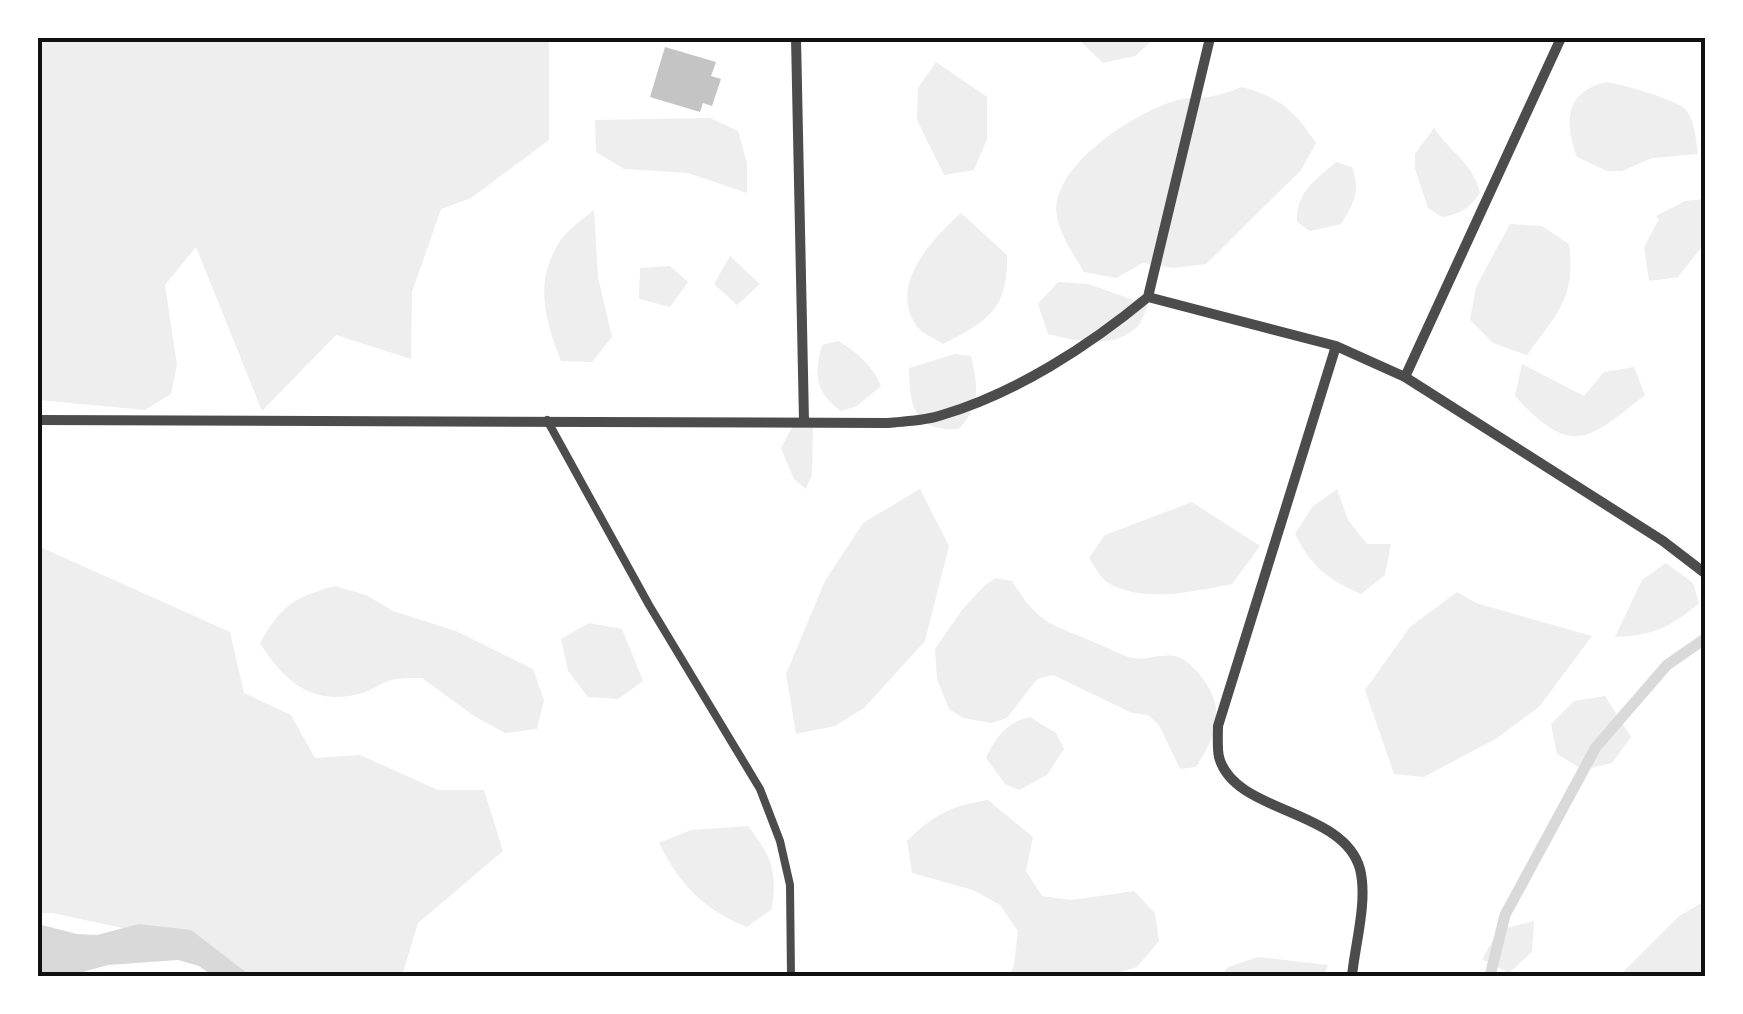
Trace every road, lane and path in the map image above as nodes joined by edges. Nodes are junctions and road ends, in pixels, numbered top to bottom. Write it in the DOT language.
graph roads {
  1 [pos="796,38"];
  2 [pos="1210,38"];
  3 [pos="1561,38"];
  4 [pos="1148,297"];
  5 [pos="1336,346"];
  6 [pos="1405,377"];
  7 [pos="38,420"];
  8 [pos="547,420"];
  9 [pos="804,421"];
  10 [pos="1706,574"];
  11 [pos="791,976"];
  12 [pos="1352,976"];
  1 -- 9 [label="street"];
  2 -- 4 [label="street"];
  3 -- 6 [label="street"];
  4 -- 5 [label="street"];
  4 -- 9 [label="street"];
  5 -- 6 [label="street"];
  5 -- 12 [label="street"];
  6 -- 10 [label="street"];
  7 -- 8 [label="street"];
  8 -- 9 [label="street"];
  8 -- 11 [label="lane"];
}
